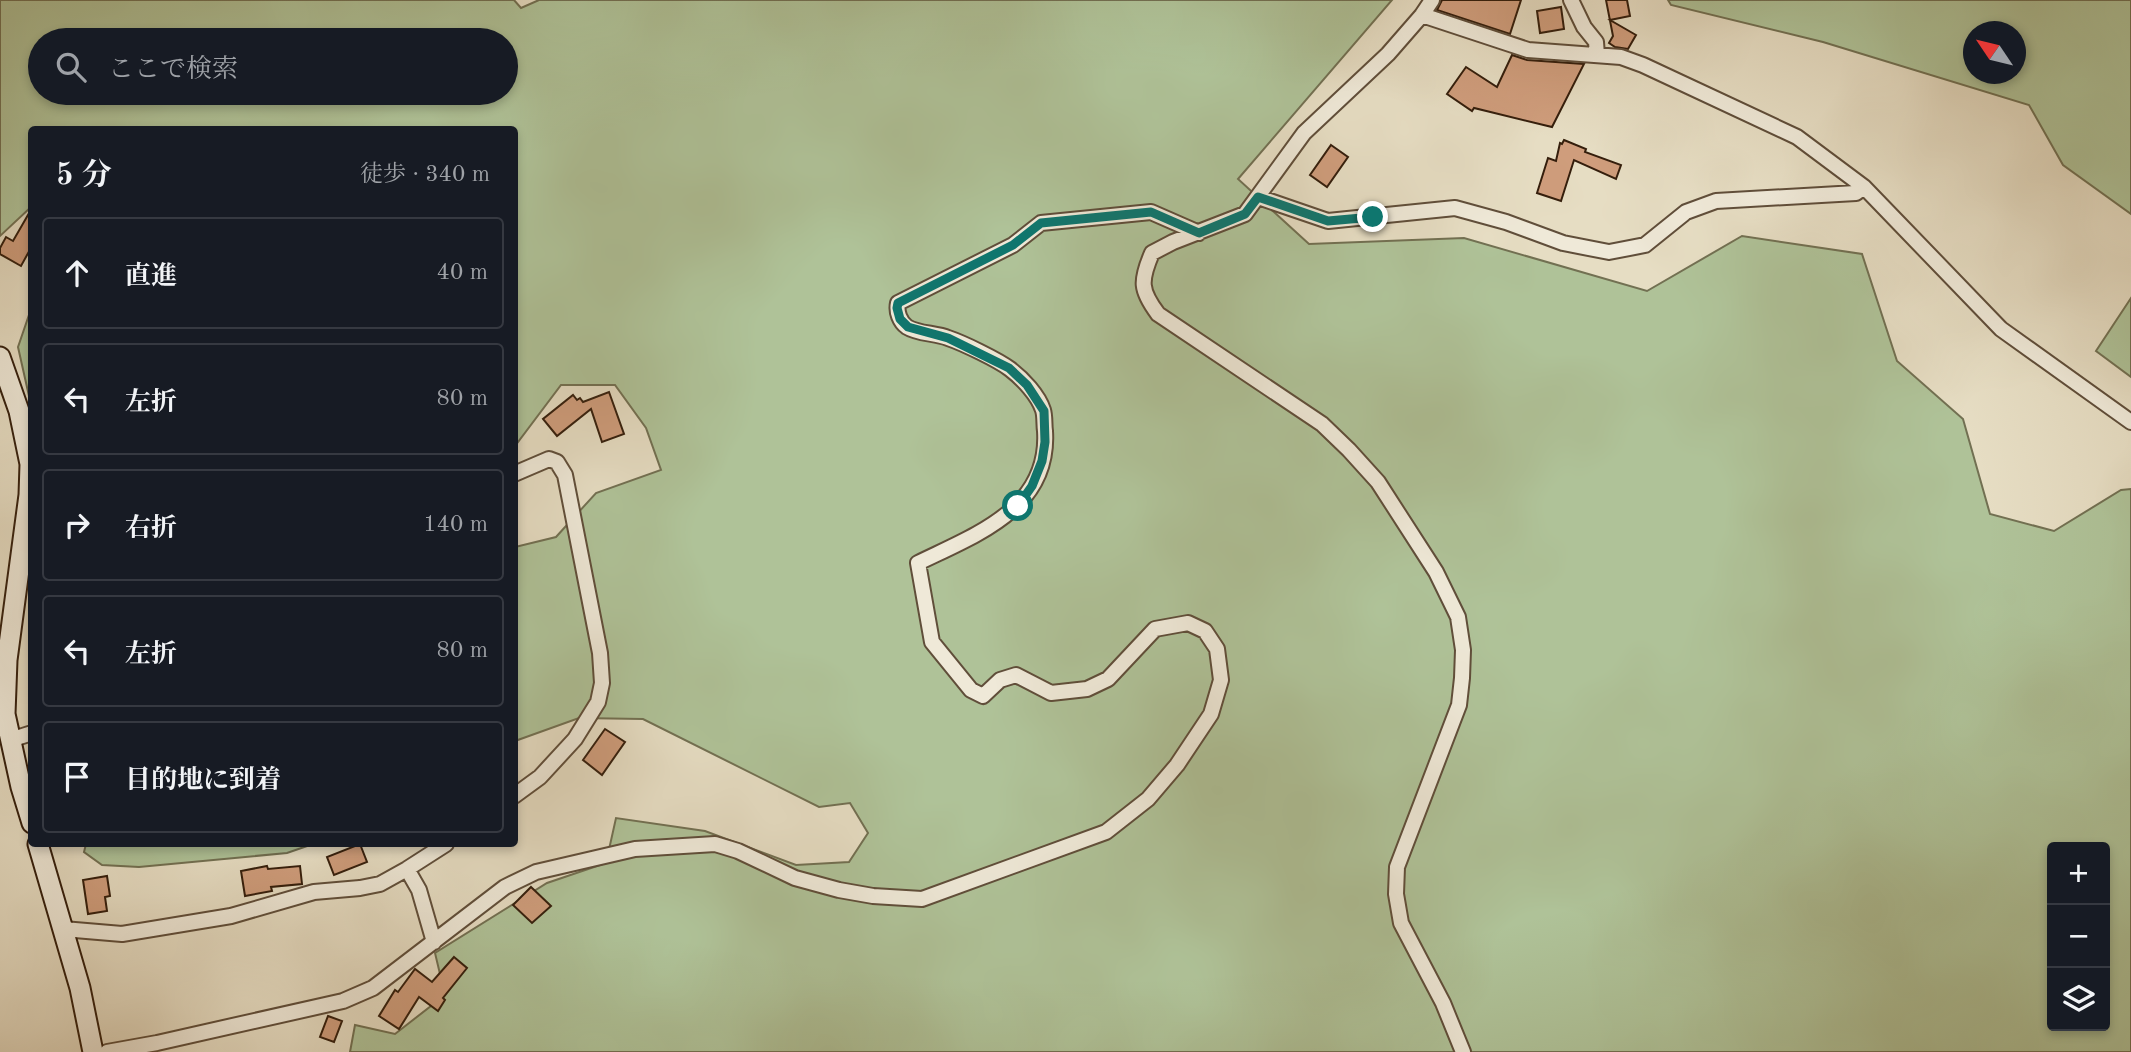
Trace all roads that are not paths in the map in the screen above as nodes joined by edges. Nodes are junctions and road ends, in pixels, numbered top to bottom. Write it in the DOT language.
graph roads {
  1 [pos="1432,0"];
  2 [pos="1571,0"];
  3 [pos="1422,15"];
  4 [pos="1597,55"];
  5 [pos="1864,187"];
  6 [pos="1258,197"];
  7 [pos="1199,233"];
  8 [pos="0,357"];
  9 [pos="2131,422"];
  10 [pos="28,454"];
  11 [pos="518,472"];
  12 [pos="28,502"];
  13 [pos="28,734"];
  14 [pos="10,740"];
  15 [pos="518,793"];
  16 [pos="28,808"];
  17 [pos="39,847"];
  18 [pos="441,847"];
  19 [pos="407,869"];
  20 [pos="63,929"];
  21 [pos="434,942"];
  22 [pos="93,1052"];
  23 [pos="107,1052"];
  24 [pos="1463,1052"];
  1 -- 3 [label="street"];
  2 -- 4 [label="street"];
  3 -- 4 [label="street"];
  3 -- 6 [label="street"];
  4 -- 5 [label="street"];
  5 -- 6 [label="street"];
  5 -- 9 [label="street"];
  6 -- 7 [label="street"];
  7 -- 21 [label="street"];
  7 -- 24 [label="street"];
  8 -- 10 [label="street"];
  11 -- 15 [label="street"];
  12 -- 14 [label="street"];
  13 -- 14 [label="street"];
  14 -- 16 [label="street"];
  17 -- 20 [label="street"];
  18 -- 19 [label="street"];
  19 -- 20 [label="street"];
  19 -- 21 [label="street"];
  20 -- 22 [label="street"];
  21 -- 23 [label="street"];
}
